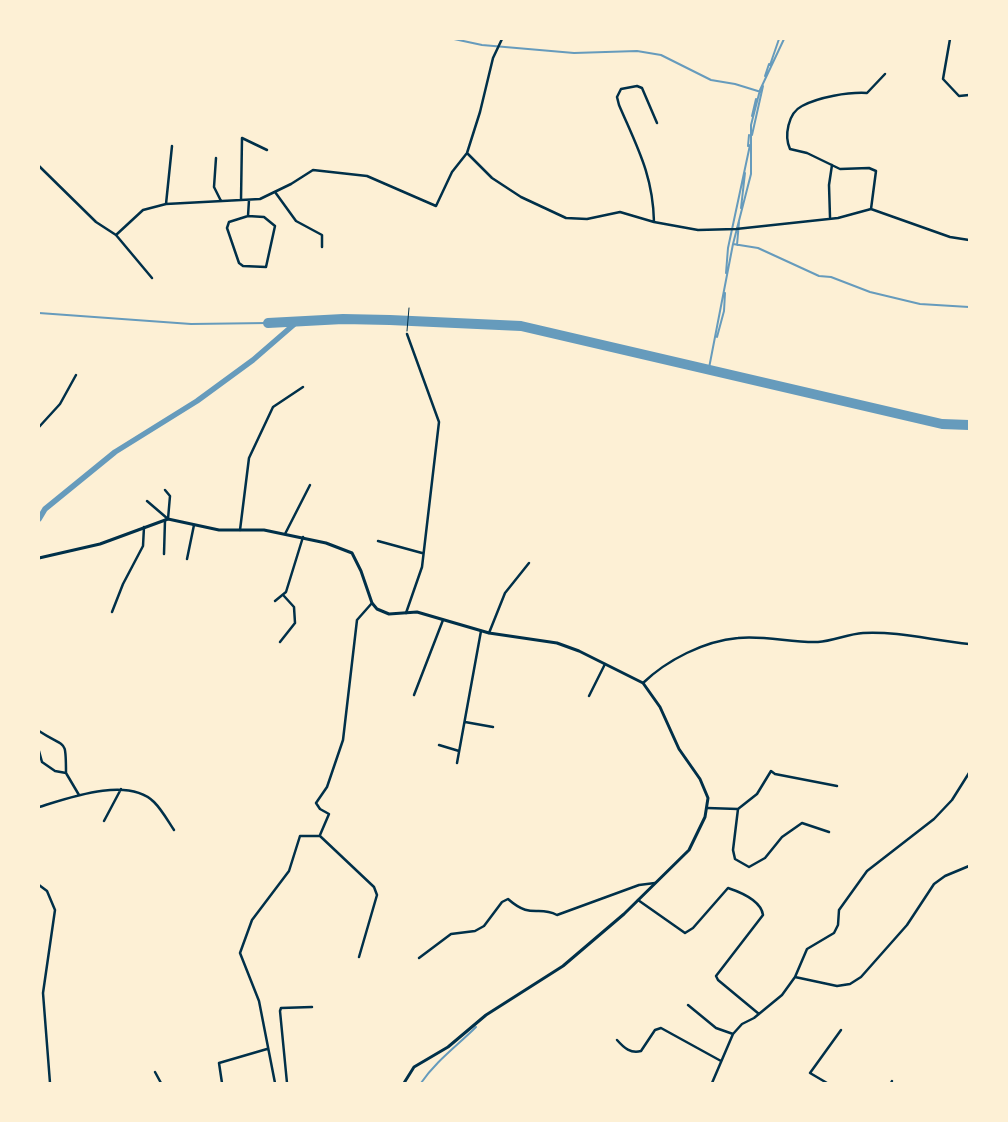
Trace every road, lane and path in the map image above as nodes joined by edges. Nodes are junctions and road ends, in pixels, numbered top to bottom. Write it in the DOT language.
graph roads {
  1 [pos="502,39"];
  2 [pos="950,39"];
  3 [pos="885,74"];
  4 [pos="969,95"];
  5 [pos="657,123"];
  6 [pos="172,146"];
  7 [pos="267,150"];
  8 [pos="467,153"];
  9 [pos="216,158"];
  10 [pos="832,165"];
  11 [pos="39,166"];
  12 [pos="275,192"];
  13 [pos="221,200"];
  14 [pos="241,200"];
  15 [pos="249,200"];
  16 [pos="166,204"];
  17 [pos="872,209"];
  18 [pos="248,216"];
  19 [pos="830,217"];
  20 [pos="654,222"];
  21 [pos="116,235"];
  22 [pos="969,240"];
  23 [pos="322,247"];
  24 [pos="152,278"];
  25 [pos="410,308"];
  26 [pos="407,334"];
  27 [pos="76,375"];
  28 [pos="303,387"];
  29 [pos="39,427"];
  30 [pos="310,485"];
  31 [pos="165,490"];
  32 [pos="147,501"];
  33 [pos="166,519"];
  34 [pos="194,525"];
  35 [pos="144,527"];
  36 [pos="240,530"];
  37 [pos="285,534"];
  38 [pos="302,537"];
  39 [pos="378,541"];
  40 [pos="422,553"];
  41 [pos="164,554"];
  42 [pos="39,558"];
  43 [pos="187,559"];
  44 [pos="529,563"];
  45 [pos="284,596"];
  46 [pos="275,602"];
  47 [pos="372,603"];
  48 [pos="112,612"];
  49 [pos="406,613"];
  50 [pos="443,620"];
  51 [pos="481,631"];
  52 [pos="489,633"];
  53 [pos="280,642"];
  54 [pos="969,644"];
  55 [pos="606,663"];
  56 [pos="643,683"];
  57 [pos="414,694"];
  58 [pos="589,696"];
  59 [pos="465,722"];
  60 [pos="493,727"];
  61 [pos="39,731"];
  62 [pos="439,745"];
  63 [pos="39,751"];
  64 [pos="459,751"];
  65 [pos="457,763"];
  66 [pos="66,773"];
  67 [pos="969,773"];
  68 [pos="837,786"];
  69 [pos="121,789"];
  70 [pos="79,795"];
  71 [pos="39,808"];
  72 [pos="708,808"];
  73 [pos="738,809"];
  74 [pos="104,820"];
  75 [pos="174,830"];
  76 [pos="830,832"];
  77 [pos="320,836"];
  78 [pos="969,866"];
  79 [pos="655,883"];
  80 [pos="39,885"];
  81 [pos="638,900"];
  82 [pos="359,957"];
  83 [pos="419,958"];
  84 [pos="795,977"];
  85 [pos="688,1005"];
  86 [pos="312,1007"];
  87 [pos="759,1014"];
  88 [pos="841,1030"];
  89 [pos="733,1034"];
  90 [pos="617,1040"];
  91 [pos="268,1048"];
  92 [pos="720,1061"];
  93 [pos="156,1072"];
  94 [pos="50,1083"];
  95 [pos="161,1083"];
  96 [pos="222,1083"];
  97 [pos="274,1083"];
  98 [pos="287,1083"];
  99 [pos="404,1083"];
  100 [pos="712,1083"];
  101 [pos="827,1083"];
  1 -- 8 [label="street"];
  2 -- 4 [label="street"];
  3 -- 10 [label="street"];
  5 -- 20 [label="street"];
  6 -- 16 [label="street"];
  7 -- 14 [label="street"];
  8 -- 12 [label="street"];
  8 -- 20 [label="street"];
  9 -- 13 [label="street"];
  10 -- 17 [label="street"];
  10 -- 19 [label="street"];
  11 -- 21 [label="street"];
  12 -- 15 [label="street"];
  12 -- 23 [label="street"];
  13 -- 14 [label="street"];
  13 -- 16 [label="street"];
  14 -- 15 [label="street"];
  15 -- 18 [label="street"];
  16 -- 21 [label="street"];
  17 -- 19 [label="street"];
  17 -- 22 [label="street"];
  18 -- 18 [label="street"];
  19 -- 20 [label="street"];
  21 -- 24 [label="street"];
  25 -- 26 [label="path"];
  26 -- 40 [label="street"];
  27 -- 29 [label="street"];
  28 -- 36 [label="street"];
  30 -- 37 [label="street"];
  31 -- 33 [label="street"];
  32 -- 33 [label="street"];
  33 -- 34 [label="street"];
  33 -- 35 [label="street"];
  33 -- 41 [label="street"];
  34 -- 36 [label="street"];
  34 -- 43 [label="street"];
  35 -- 42 [label="street"];
  35 -- 48 [label="street"];
  36 -- 37 [label="street"];
  37 -- 38 [label="street"];
  38 -- 45 [label="street"];
  38 -- 47 [label="street"];
  39 -- 40 [label="street"];
  40 -- 49 [label="street"];
  44 -- 52 [label="street"];
  45 -- 46 [label="street"];
  45 -- 53 [label="street"];
  47 -- 49 [label="street"];
  47 -- 77 [label="street"];
  49 -- 50 [label="street"];
  50 -- 51 [label="street"];
  50 -- 57 [label="street"];
  51 -- 52 [label="street"];
  51 -- 59 [label="street"];
  52 -- 55 [label="street"];
  54 -- 56 [label="street"];
  55 -- 56 [label="street"];
  55 -- 58 [label="street"];
  56 -- 72 [label="street"];
  59 -- 60 [label="street"];
  59 -- 64 [label="street"];
  61 -- 66 [label="street"];
  62 -- 64 [label="street"];
  63 -- 66 [label="street"];
  64 -- 65 [label="street"];
  66 -- 70 [label="street"];
  67 -- 84 [label="street"];
  68 -- 73 [label="street"];
  69 -- 70 [label="street"];
  69 -- 74 [label="street"];
  69 -- 75 [label="street"];
  70 -- 71 [label="street"];
  72 -- 73 [label="street"];
  72 -- 79 [label="street"];
  73 -- 76 [label="street"];
  77 -- 82 [label="street"];
  77 -- 91 [label="street"];
  78 -- 84 [label="street"];
  79 -- 81 [label="street"];
  79 -- 83 [label="street"];
  80 -- 94 [label="street"];
  81 -- 87 [label="street"];
  81 -- 99 [label="street"];
  84 -- 87 [label="street"];
  85 -- 89 [label="street"];
  86 -- 98 [label="street"];
  87 -- 89 [label="street"];
  88 -- 101 [label="street"];
  89 -- 92 [label="street"];
  90 -- 92 [label="street"];
  91 -- 96 [label="street"];
  91 -- 97 [label="street"];
  92 -- 100 [label="street"];
  93 -- 95 [label="street"];
}
